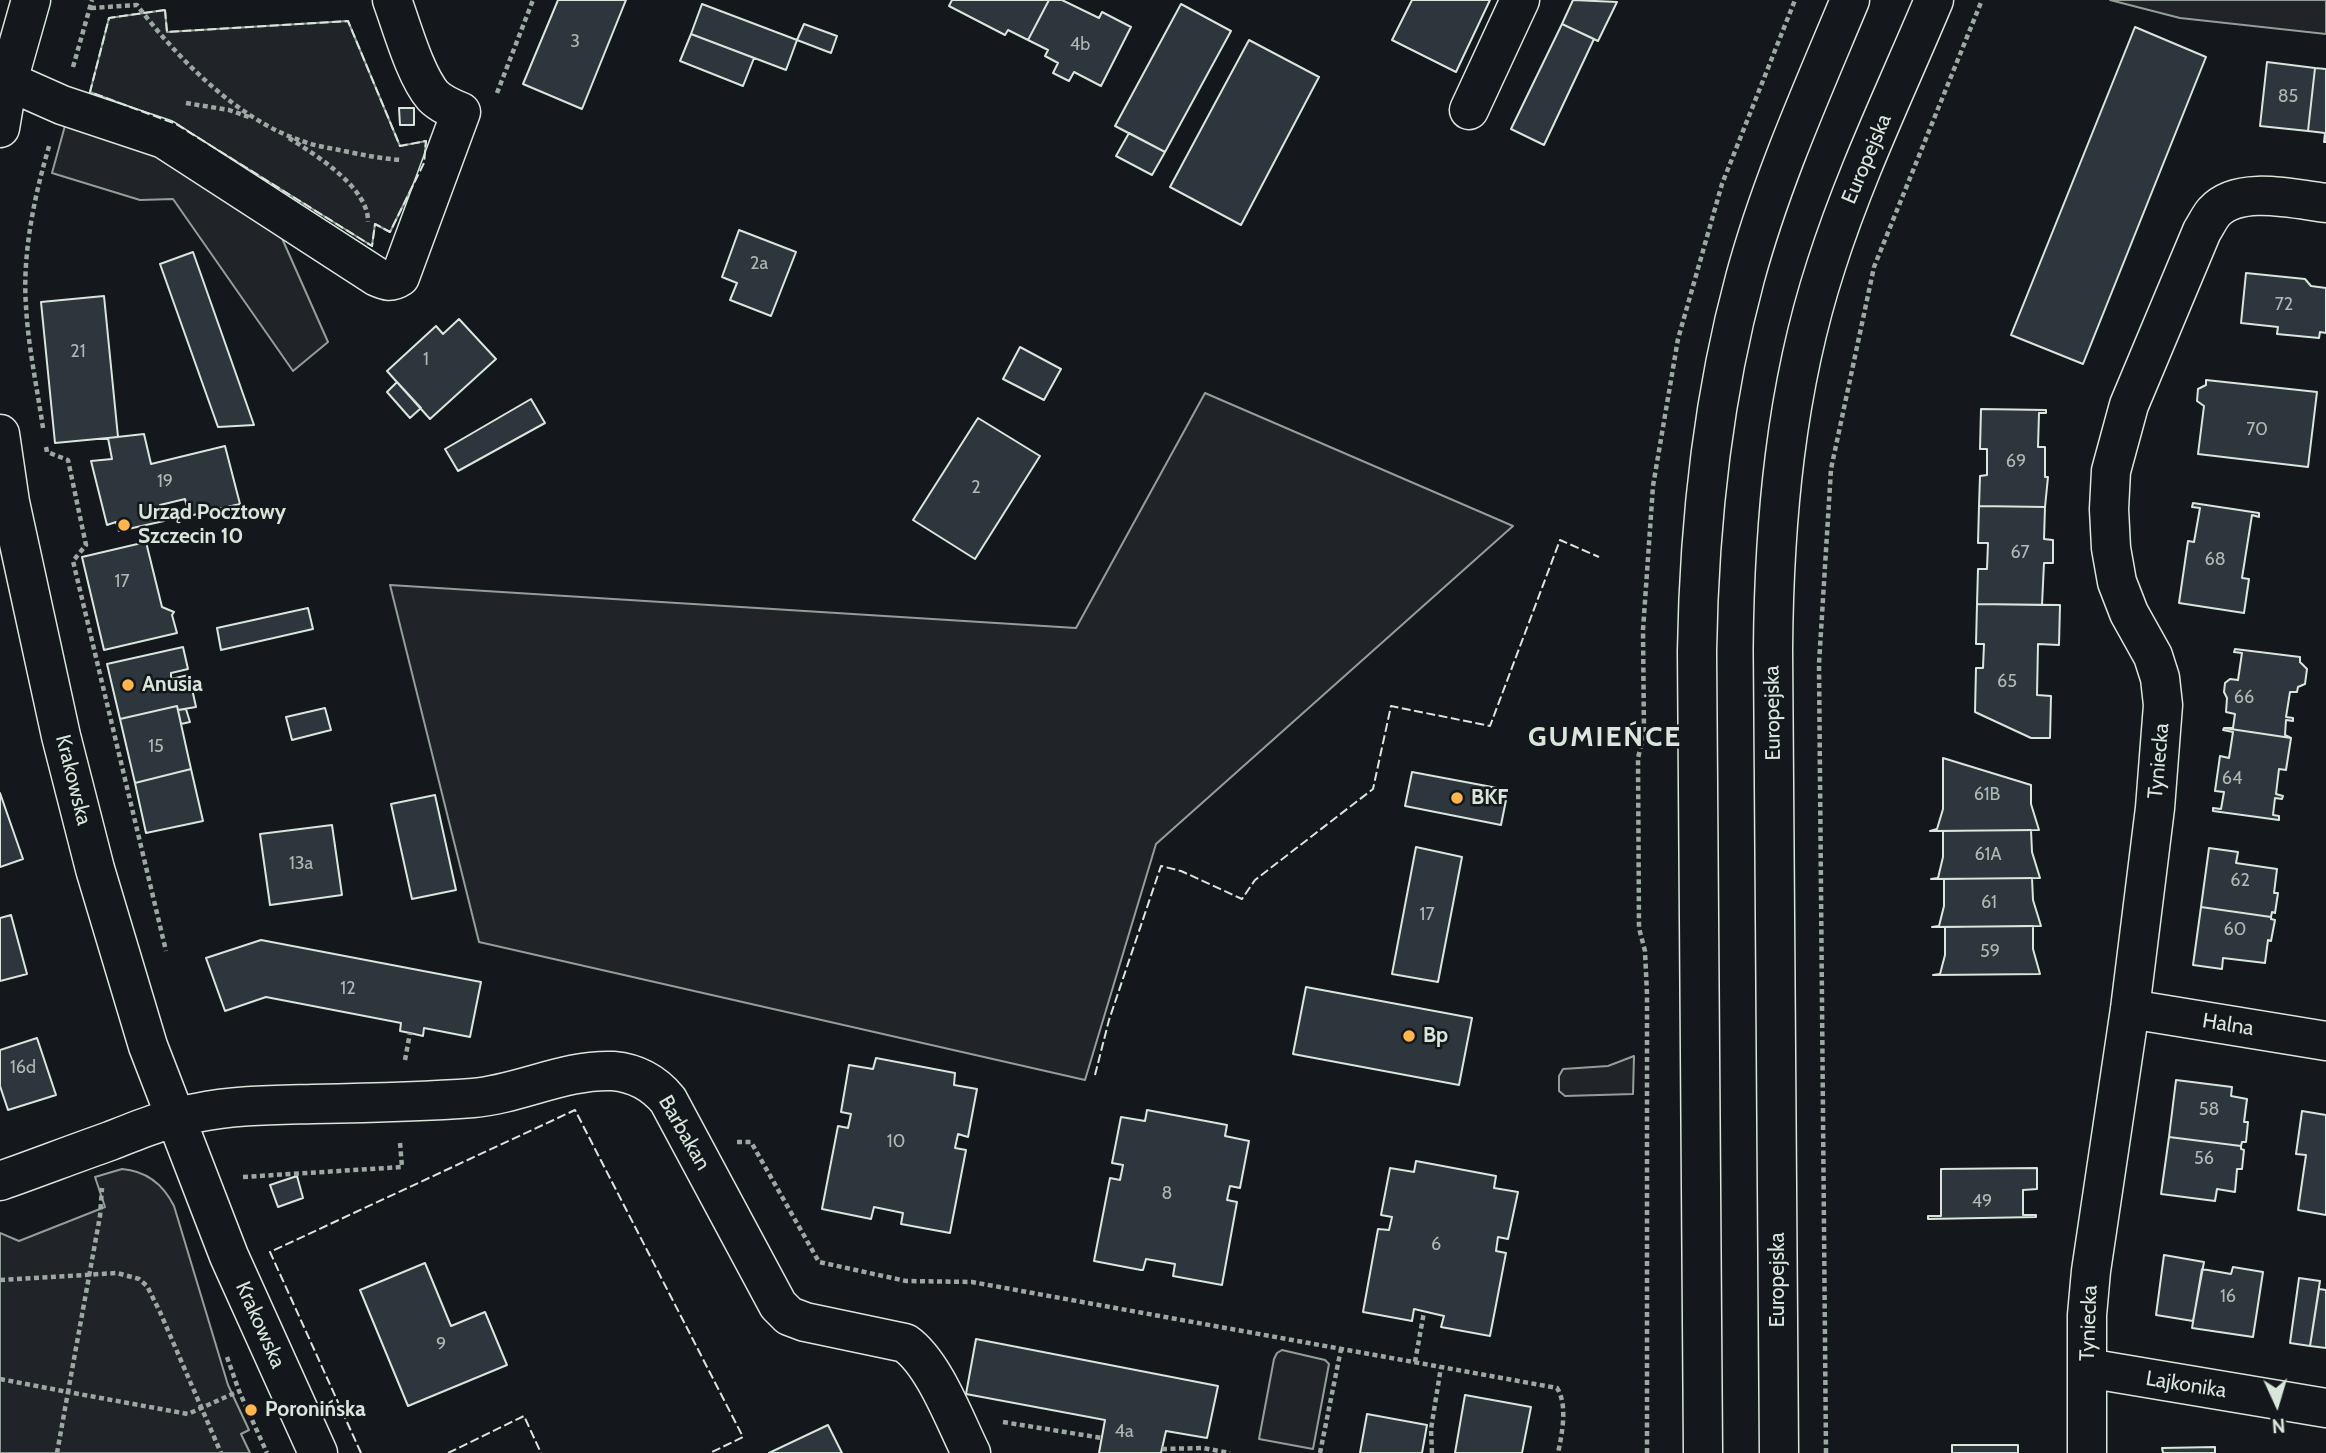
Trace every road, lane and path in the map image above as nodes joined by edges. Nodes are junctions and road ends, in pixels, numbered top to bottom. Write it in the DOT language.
graph roads {
  1 [pos="31,0"];
  2 [pos="92,0"];
  3 [pos="392,0"];
  4 [pos="533,0"];
  5 [pos="1520,0"];
  6 [pos="1850,0"];
  7 [pos="1934,0"];
  8 [pos="1982,0"];
  9 [pos="91,8"];
  10 [pos="8,81"];
  11 [pos="492,104"];
  12 [pos="62,105"];
  13 [pos="1469,110"];
  14 [pos="0,128"];
  15 [pos="279,132"];
  16 [pos="447,149"];
  17 [pos="2326,203"];
  18 [pos="366,231"];
  19 [pos="0,435"];
  20 [pos="166,952"];
  21 [pos="2130,1009"];
  22 [pos="410,1034"];
  23 [pos="2326,1041"];
  24 [pos="397,1102"];
  25 [pos="174,1118"];
  26 [pos="691,1143"];
  27 [pos="237,1178"];
  28 [pos="103,1180"];
  29 [pos="0,1181"];
  30 [pos="89,1275"];
  31 [pos="0,1280"];
  32 [pos="1424,1312"];
  33 [pos="1341,1349"];
  34 [pos="224,1351"];
  35 [pos="1415,1362"];
  36 [pos="1441,1367"];
  37 [pos="2087,1368"];
  38 [pos="0,1379"];
  39 [pos="239,1391"];
  40 [pos="68,1392"];
  41 [pos="201,1408"];
  42 [pos="2326,1408"];
  43 [pos="990,1421"];
  44 [pos="1102,1438"];
  45 [pos="1162,1449"];
  46 [pos="57,1453"];
  47 [pos="221,1453"];
  48 [pos="267,1453"];
  49 [pos="318,1453"];
  50 [pos="971,1453"];
  51 [pos="1230,1453"];
  52 [pos="1320,1453"];
  53 [pos="1432,1453"];
  54 [pos="1558,1453"];
  55 [pos="1703,1453"];
  56 [pos="1779,1453"];
  57 [pos="1826,1453"];
  58 [pos="2087,1453"];
  1 -- 10 [label="street"];
  2 -- 9 [label="path"];
  3 -- 16 [label="street"];
  4 -- 11 [label="path"];
  5 -- 13 [label="street"];
  6 -- 55 [label="street"];
  7 -- 56 [label="street, Europejska"];
  8 -- 57 [label="path"];
  9 -- 12 [label="path"];
  9 -- 15 [label="path"];
  10 -- 12 [label="street"];
  10 -- 14 [label="street"];
  12 -- 16 [label="street"];
  12 -- 20 [label="path"];
  15 -- 16 [label="path"];
  15 -- 18 [label="path"];
  17 -- 21 [label="street, Tyniecka"];
  19 -- 25 [label="street, Krakowska"];
  21 -- 23 [label="street, Halna"];
  21 -- 37 [label="street, Tyniecka"];
  22 -- 24 [label="path"];
  24 -- 25 [label="street, Barbakan"];
  24 -- 26 [label="street, Barbakan"];
  24 -- 27 [label="path"];
  25 -- 29 [label="street"];
  25 -- 49 [label="street, Krakowska"];
  26 -- 33 [label="path"];
  26 -- 50 [label="street, Barbakan"];
  28 -- 30 [label="path"];
  30 -- 31 [label="path"];
  30 -- 40 [label="path"];
  30 -- 41 [label="path"];
  32 -- 35 [label="path"];
  33 -- 35 [label="path"];
  33 -- 52 [label="path"];
  34 -- 39 [label="path"];
  35 -- 36 [label="path"];
  36 -- 53 [label="path"];
  36 -- 54 [label="path"];
  37 -- 42 [label="street, Lajkonika"];
  37 -- 58 [label="street, Tyniecka"];
  38 -- 40 [label="path"];
  39 -- 41 [label="path"];
  39 -- 48 [label="path"];
  40 -- 41 [label="path"];
  40 -- 46 [label="path"];
  41 -- 47 [label="path"];
  43 -- 44 [label="path"];
  45 -- 51 [label="path"];
}
